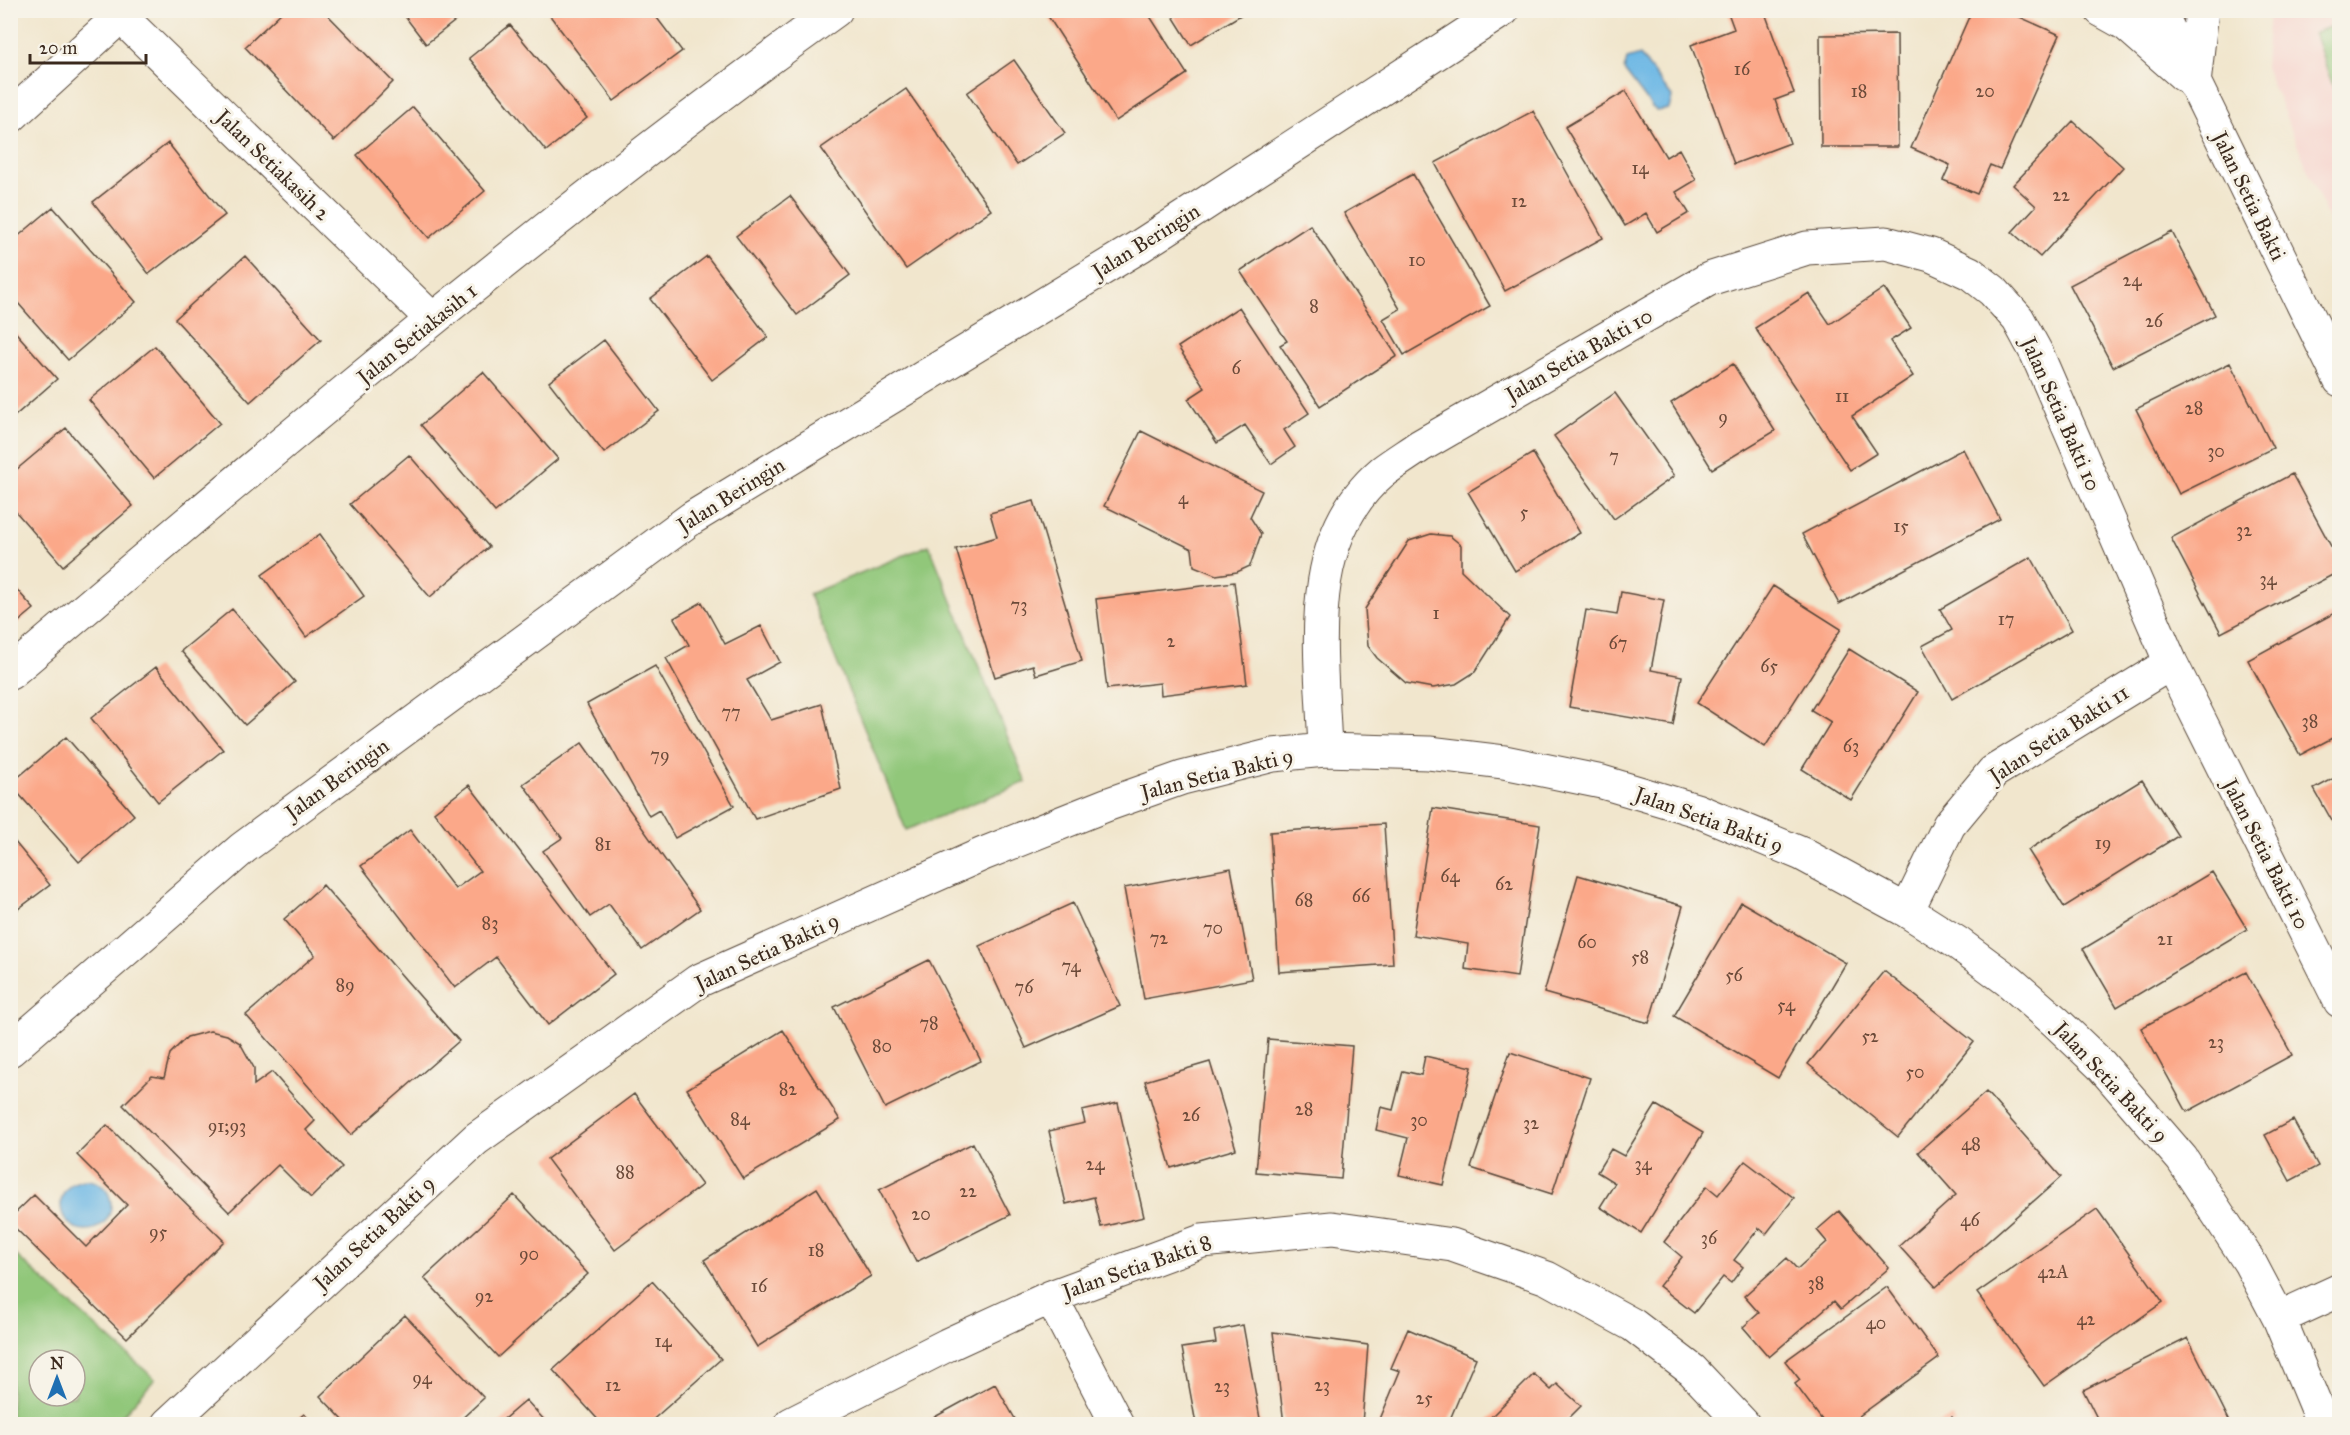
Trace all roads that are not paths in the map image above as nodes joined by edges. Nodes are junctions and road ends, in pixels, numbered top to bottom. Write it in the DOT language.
graph roads {
  1 [pos="836,10"];
  2 [pos="1503,10"];
  3 [pos="2101,10"];
  4 [pos="2159,10"];
  5 [pos="2202,10"];
  6 [pos="120,13"];
  7 [pos="2194,84"];
  8 [pos="10,117"];
  9 [pos="432,319"];
  10 [pos="2340,380"];
  11 [pos="2170,663"];
  12 [pos="10,673"];
  13 [pos="1325,750"];
  14 [pos="1907,911"];
  15 [pos="2340,1001"];
  16 [pos="10,1050"];
  17 [pos="2340,1290"];
  18 [pos="1051,1297"];
  19 [pos="2279,1318"];
  20 [pos="168,1425"];
  21 [pos="791,1425"];
  22 [pos="1117,1425"];
  23 [pos="1743,1425"];
  24 [pos="2323,1425"];
  1 -- 9 [label="street, Jalan Setiakasih 1"];
  2 -- 16 [label="street, Jalan Beringin"];
  3 -- 7 [label="street"];
  4 -- 7 [label="street, Jalan Setia Bakti"];
  5 -- 7 [label="street"];
  6 -- 8 [label="street"];
  6 -- 9 [label="street, Jalan Setiakasih 2"];
  7 -- 10 [label="street, Jalan Setia Bakti"];
  9 -- 12 [label="street, Jalan Setiakasih 1"];
  11 -- 13 [label="street, Jalan Setia Bakti 10"];
  11 -- 14 [label="street, Jalan Setia Bakti 11"];
  11 -- 15 [label="street, Jalan Setia Bakti 10"];
  13 -- 14 [label="street, Jalan Setia Bakti 9"];
  13 -- 20 [label="street, Jalan Setia Bakti 9"];
  14 -- 19 [label="street, Jalan Setia Bakti 9"];
  17 -- 19 [label="street"];
  18 -- 21 [label="street, Jalan Setia Bakti 8"];
  18 -- 22 [label="street"];
  18 -- 23 [label="street, Jalan Setia Bakti 8"];
  19 -- 24 [label="street, Jalan Setia Bakti 9"];
}
